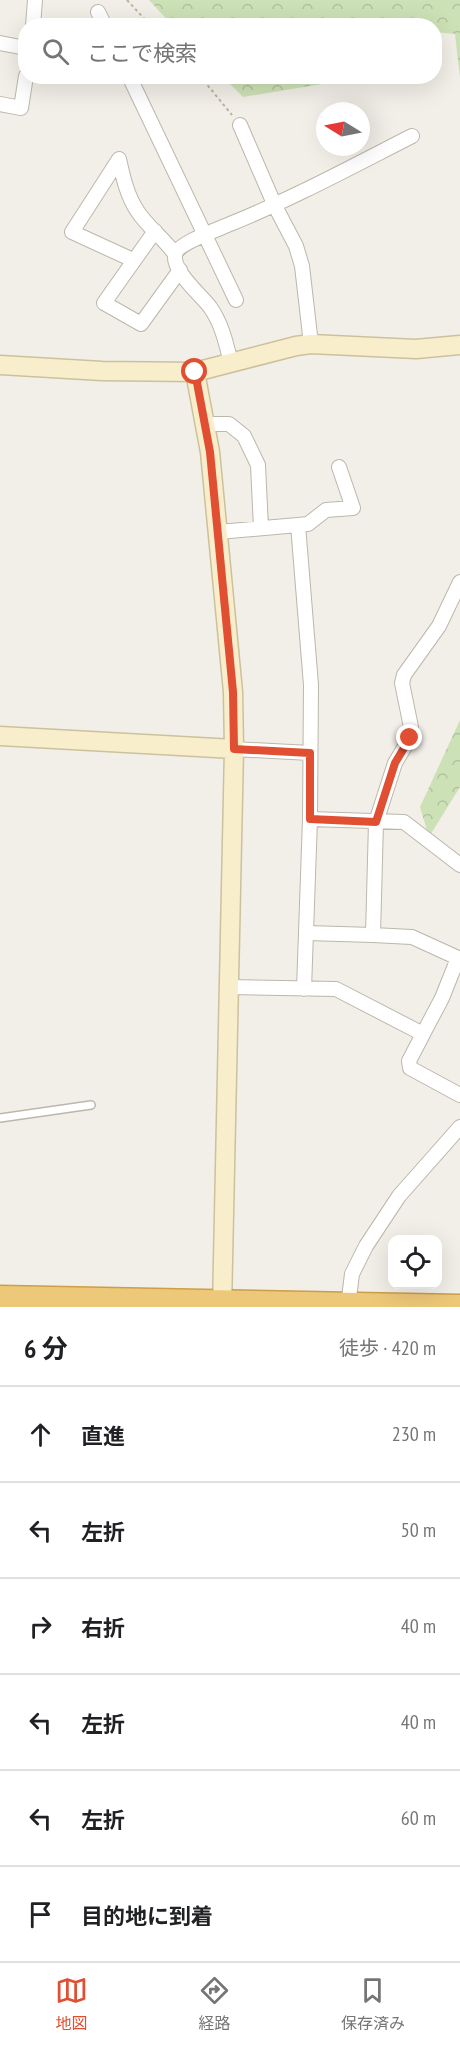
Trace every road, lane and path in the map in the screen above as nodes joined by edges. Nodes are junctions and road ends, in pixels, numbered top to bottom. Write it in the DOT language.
graph roads {
  1 [pos="34,0"];
  2 [pos="126,0"];
  3 [pos="98,12"];
  4 [pos="33,18"];
  5 [pos="101,18"];
  6 [pos="143,18"];
  7 [pos="0,43"];
  8 [pos="18,46"];
  9 [pos="25,84"];
  10 [pos="133,84"];
  11 [pos="207,84"];
  12 [pos="0,104"];
  13 [pos="240,125"];
  14 [pos="412,136"];
  15 [pos="275,206"];
  16 [pos="155,231"];
  17 [pos="206,234"];
  18 [pos="175,254"];
  19 [pos="133,260"];
  20 [pos="180,270"];
  21 [pos="236,300"];
  22 [pos="311,344"];
  23 [pos="460,345"];
  24 [pos="231,363"];
  25 [pos="0,365"];
  26 [pos="195,372"];
  27 [pos="205,424"];
  28 [pos="339,467"];
  29 [pos="298,525"];
  30 [pos="261,528"];
  31 [pos="218,532"];
  32 [pos="460,582"];
  33 [pos="0,736"];
  34 [pos="234,749"];
  35 [pos="310,753"];
  36 [pos="310,819"];
  37 [pos="376,822"];
  38 [pos="460,865"];
  39 [pos="307,933"];
  40 [pos="373,935"];
  41 [pos="229,987"];
  42 [pos="304,989"];
  43 [pos="423,1034"];
  44 [pos="460,1095"];
  45 [pos="91,1105"];
  46 [pos="0,1118"];
  47 [pos="457,1137"];
  48 [pos="0,1298"];
  49 [pos="222,1304"];
  50 [pos="348,1306"];
  51 [pos="460,1307"];
  1 -- 4 [label="street"];
  2 -- 6 [label="path"];
  3 -- 5 [label="street"];
  7 -- 8 [label="street"];
  9 -- 12 [label="street"];
  10 -- 17 [label="street"];
  11 -- 13 [label="path"];
  13 -- 15 [label="street"];
  14 -- 15 [label="street"];
  15 -- 17 [label="street"];
  15 -- 22 [label="street"];
  16 -- 18 [label="street"];
  16 -- 19 [label="street"];
  16 -- 19 [label="street"];
  17 -- 18 [label="street"];
  17 -- 21 [label="street"];
  18 -- 20 [label="street"];
  19 -- 20 [label="street"];
  20 -- 24 [label="street"];
  22 -- 23 [label="street"];
  22 -- 24 [label="street"];
  24 -- 26 [label="street"];
  25 -- 26 [label="street"];
  26 -- 27 [label="street"];
  27 -- 30 [label="street"];
  27 -- 31 [label="street"];
  28 -- 29 [label="street"];
  29 -- 30 [label="street"];
  29 -- 35 [label="street"];
  30 -- 31 [label="street"];
  31 -- 34 [label="street"];
  32 -- 37 [label="street"];
  33 -- 34 [label="street"];
  34 -- 35 [label="street"];
  34 -- 41 [label="street"];
  35 -- 36 [label="street"];
  36 -- 37 [label="street"];
  36 -- 39 [label="street"];
  37 -- 38 [label="street"];
  37 -- 40 [label="street"];
  39 -- 40 [label="street"];
  39 -- 42 [label="street"];
  40 -- 43 [label="street"];
  41 -- 42 [label="street"];
  41 -- 49 [label="street"];
  42 -- 43 [label="street"];
  43 -- 44 [label="street"];
  45 -- 46 [label="lane"];
  47 -- 50 [label="street"];
  48 -- 49 [label="highway"];
  49 -- 50 [label="highway"];
  50 -- 51 [label="highway"];
}
